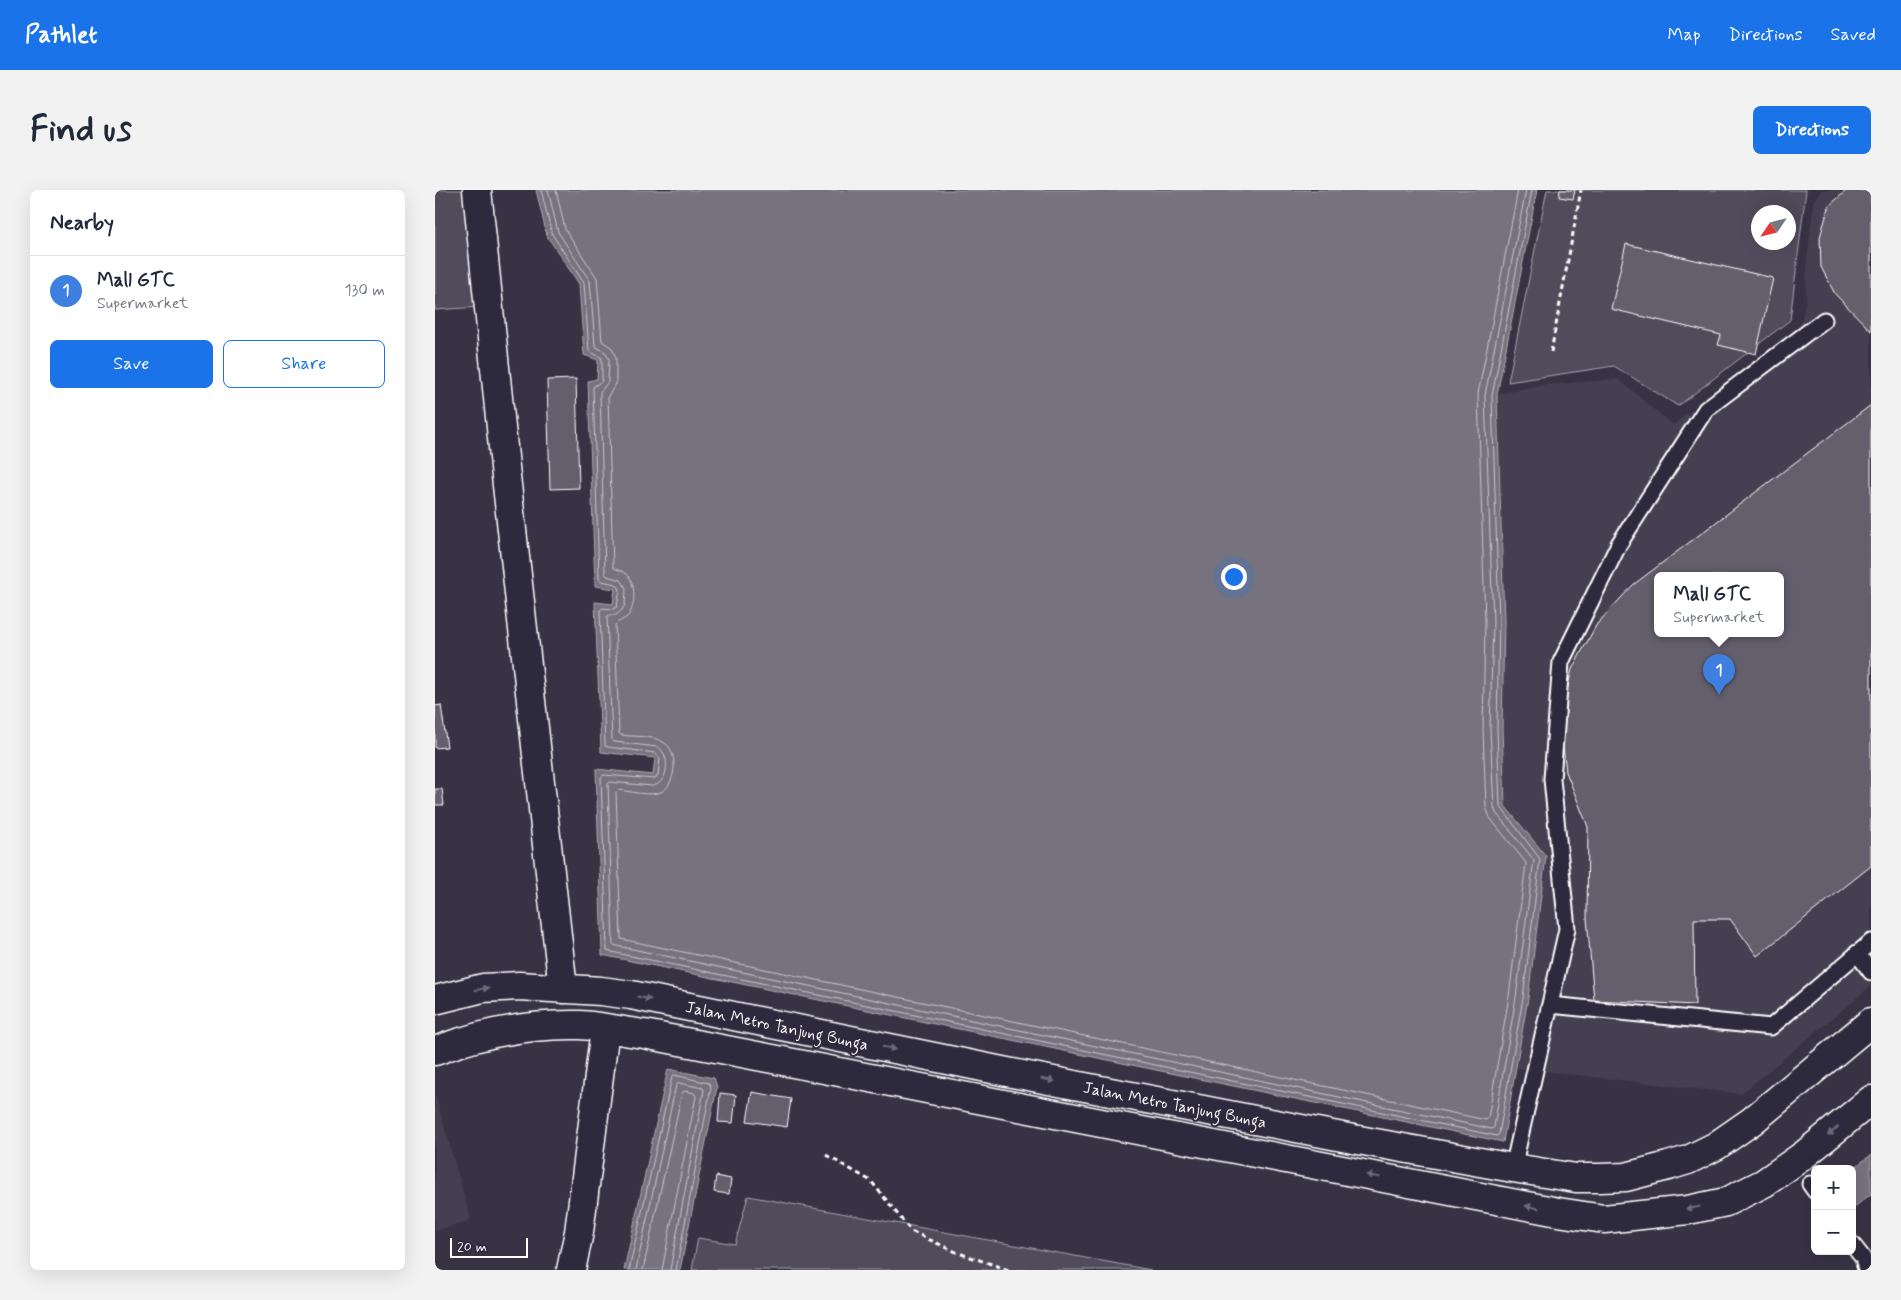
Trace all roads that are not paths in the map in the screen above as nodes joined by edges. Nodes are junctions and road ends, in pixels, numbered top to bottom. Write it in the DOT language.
graph roads {
  1 [pos="477,190"];
  2 [pos="1824,320"];
  3 [pos="1871,942"];
  4 [pos="1857,953"];
  5 [pos="1871,972"];
  6 [pos="563,989"];
  7 [pos="435,1000"];
  8 [pos="1550,1004"];
  9 [pos="1871,1022"];
  10 [pos="605,1029"];
  11 [pos="435,1050"];
  12 [pos="1871,1100"];
  13 [pos="1513,1168"];
  14 [pos="1856,1249"];
  15 [pos="571,1270"];
  16 [pos="1866,1270"];
  1 -- 6 [label="main road"];
  2 -- 8 [label="lane"];
  3 -- 4 [label="lane"];
  4 -- 5 [label="lane"];
  4 -- 8 [label="lane"];
  7 -- 6 [label="main road, Jalan Metro Tanjung Bunga, one-way"];
  6 -- 13 [label="main road, Jalan Metro Tanjung Bunga, one-way"];
  8 -- 13 [label="lane"];
  9 -- 13 [label="main road, Jalan Metro Tanjung Bunga"];
  10 -- 11 [label="main road, Jalan Metro Tanjung Bunga"];
  12 -- 10 [label="main road, Jalan Metro Tanjung Bunga, one-way"];
  10 -- 15 [label="main road"];
  14 -- 16 [label="lane"];
}
